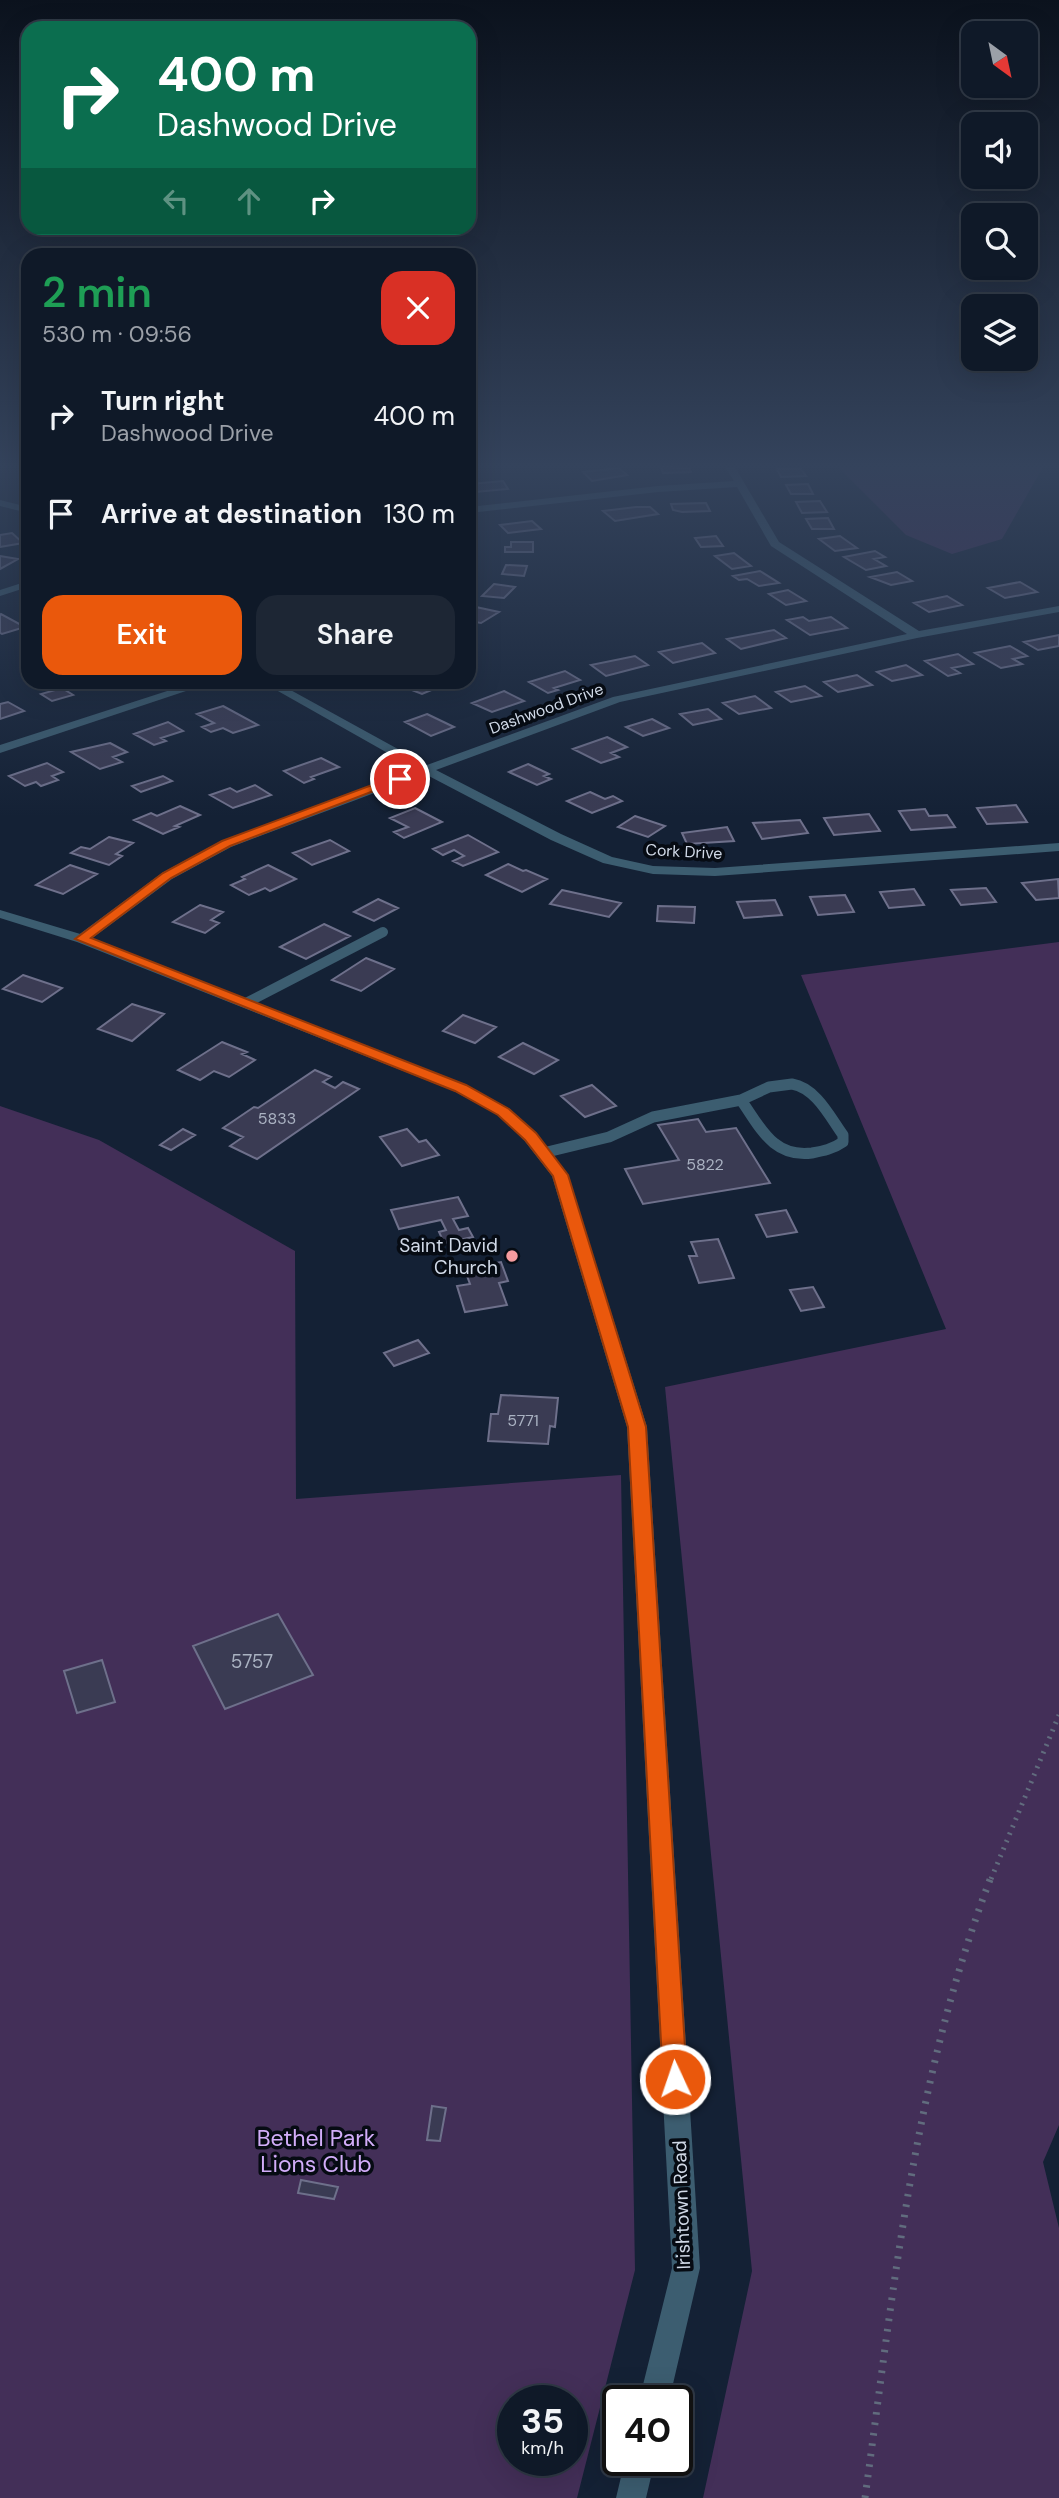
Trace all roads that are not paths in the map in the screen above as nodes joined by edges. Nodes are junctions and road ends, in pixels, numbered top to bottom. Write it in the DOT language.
graph roads {
  1 [pos="837,584"];
  2 [pos="21,586"];
  3 [pos="0,593"];
  4 [pos="1059,609"];
  5 [pos="917,635"];
  6 [pos="186,689"];
  7 [pos="280,689"];
  8 [pos="0,749"];
  9 [pos="424,769"];
  10 [pos="1059,847"];
  11 [pos="0,914"];
  12 [pos="383,932"];
  13 [pos="82,939"];
  14 [pos="246,1003"];
  15 [pos="741,1100"];
  16 [pos="543,1153"];
  17 [pos="658,2385"];
  18 [pos="636,2476"];
  19 [pos="631,2498"];
  1 -- 5 [label="street"];
  2 -- 3 [label="street"];
  4 -- 5 [label="street, Dashwood Drive"];
  5 -- 9 [label="street, Dashwood Drive"];
  6 -- 8 [label="street"];
  7 -- 9 [label="street, Cork Drive"];
  9 -- 10 [label="street, Cork Drive"];
  9 -- 13 [label="street, Dashwood Drive"];
  11 -- 13 [label="street, Irishtown Road"];
  12 -- 14 [label="lane"];
  13 -- 14 [label="street, Irishtown Road"];
  14 -- 16 [label="street, Irishtown Road"];
  15 -- 15 [label="lane"];
  15 -- 16 [label="lane"];
  16 -- 17 [label="street, Irishtown Road"];
  18 -- 19 [label="street"];
}
